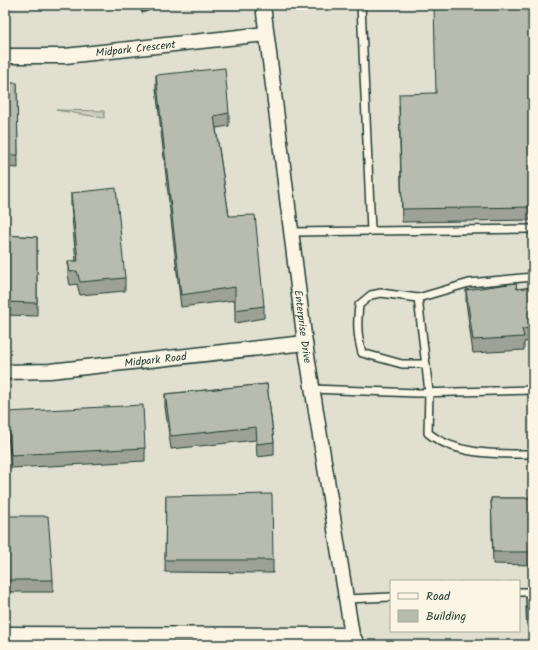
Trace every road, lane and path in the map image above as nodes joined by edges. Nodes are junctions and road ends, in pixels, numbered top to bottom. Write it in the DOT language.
graph roads {
  1 [pos="263,5"];
  2 [pos="361,5"];
  3 [pos="266,34"];
  4 [pos="5,56"];
  5 [pos="533,229"];
  6 [pos="371,231"];
  7 [pos="291,232"];
  8 [pos="533,277"];
  9 [pos="418,298"];
  10 [pos="305,343"];
  11 [pos="426,364"];
  12 [pos="5,372"];
  13 [pos="312,389"];
  14 [pos="533,390"];
  15 [pos="429,392"];
  16 [pos="533,454"];
  17 [pos="520,592"];
  18 [pos="532,592"];
  19 [pos="390,597"];
  20 [pos="346,599"];
  21 [pos="533,623"];
  22 [pos="5,634"];
  23 [pos="355,640"];
  1 -- 3 [label="street, Enterprise Drive"];
  2 -- 6 [label="lane"];
  3 -- 4 [label="street, Midpark Crescent"];
  3 -- 7 [label="street, Enterprise Drive"];
  5 -- 6 [label="lane"];
  6 -- 7 [label="lane"];
  7 -- 10 [label="street, Enterprise Drive"];
  8 -- 9 [label="lane"];
  9 -- 11 [label="lane"];
  9 -- 11 [label="lane"];
  10 -- 12 [label="street, Midpark Road"];
  10 -- 13 [label="street, Enterprise Drive"];
  11 -- 15 [label="lane"];
  13 -- 15 [label="lane"];
  13 -- 20 [label="street, Enterprise Drive"];
  14 -- 15 [label="lane"];
  15 -- 16 [label="lane"];
  17 -- 18 [label="lane"];
  18 -- 21 [label="lane"];
  19 -- 20 [label="lane"];
  20 -- 23 [label="street, Enterprise Drive"];
  22 -- 23 [label="street"];
}
